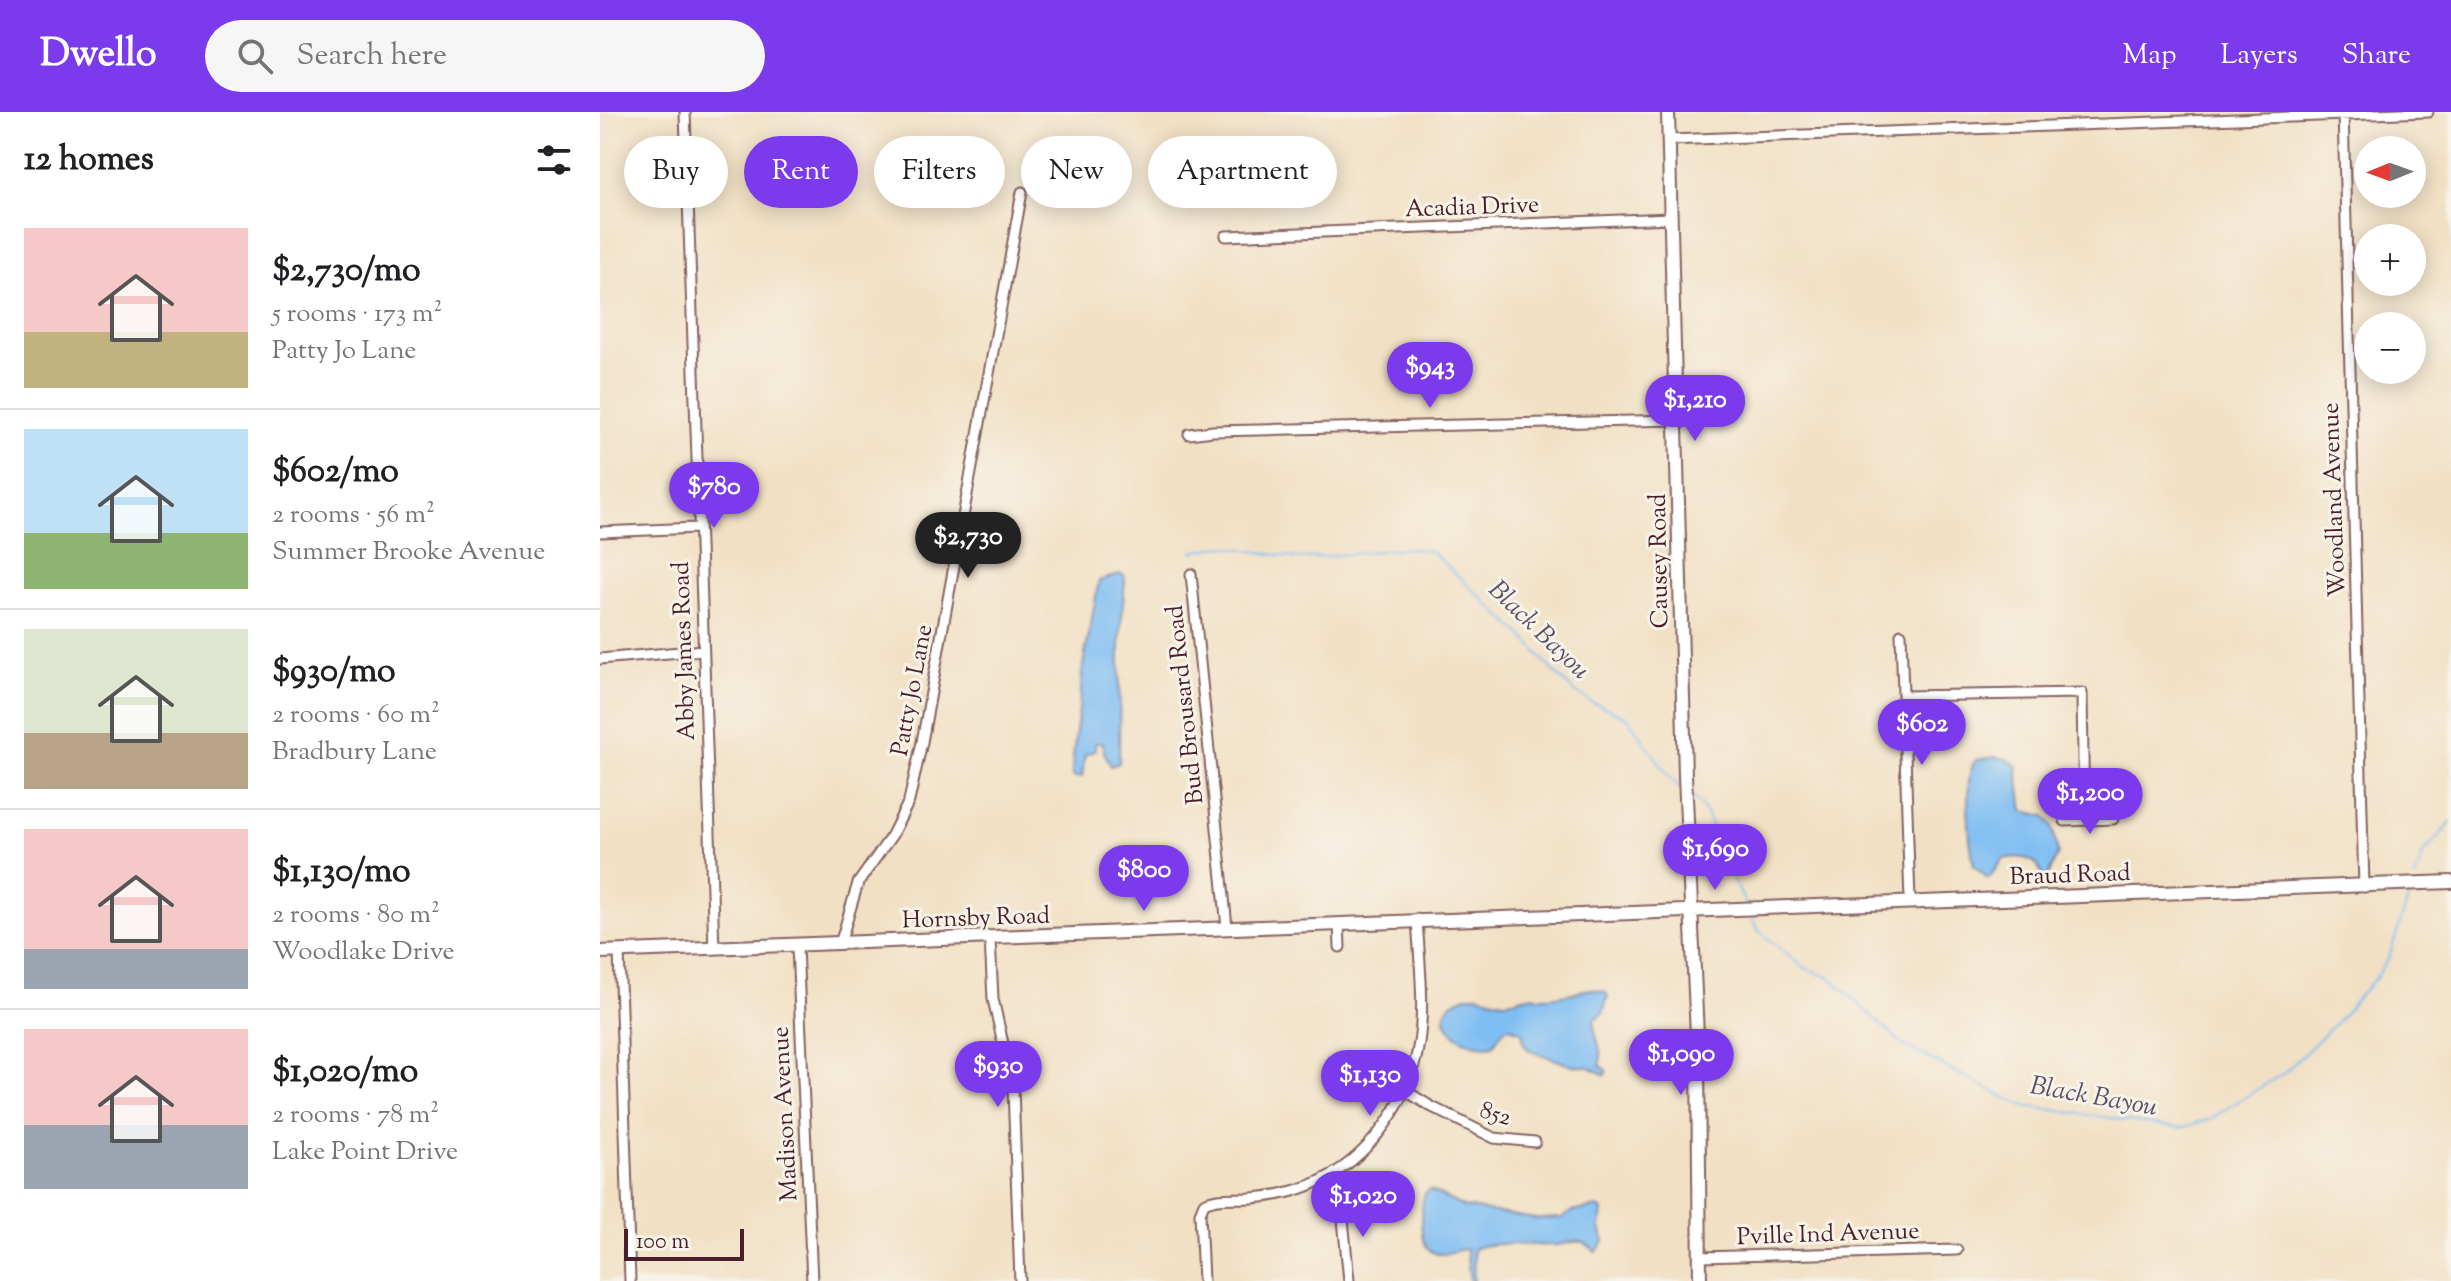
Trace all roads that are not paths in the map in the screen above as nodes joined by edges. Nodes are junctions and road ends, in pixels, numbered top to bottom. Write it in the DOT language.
graph roads {
  1 [pos="685,112"];
  2 [pos="1668,112"];
  3 [pos="2428,112"];
  4 [pos="2343,113"];
  5 [pos="1669,140"];
  6 [pos="1021,198"];
  7 [pos="1671,218"];
  8 [pos="1226,236"];
  9 [pos="1676,420"];
  10 [pos="1189,434"];
  11 [pos="697,528"];
  12 [pos="600,532"];
  13 [pos="1191,574"];
  14 [pos="1901,634"];
  15 [pos="703,650"];
  16 [pos="600,659"];
  17 [pos="1903,696"];
  18 [pos="2113,819"];
  19 [pos="2084,820"];
  20 [pos="2065,821"];
  21 [pos="2451,882"];
  22 [pos="2364,887"];
  23 [pos="1910,901"];
  24 [pos="1690,912"];
  25 [pos="1417,919"];
  26 [pos="1339,923"];
  27 [pos="1227,927"];
  28 [pos="990,938"];
  29 [pos="840,944"];
  30 [pos="797,946"];
  31 [pos="1340,947"];
  32 [pos="714,949"];
  33 [pos="619,951"];
  34 [pos="600,952"];
  35 [pos="1406,1091"];
  36 [pos="1535,1142"];
  37 [pos="1327,1179"];
  38 [pos="1957,1250"];
  39 [pos="1701,1257"];
  40 [pos="630,1281"];
  41 [pos="812,1281"];
  42 [pos="1020,1281"];
  43 [pos="1203,1281"];
  44 [pos="1349,1281"];
  45 [pos="1700,1281"];
  1 -- 11 [label="street, Abby James Road"];
  2 -- 5 [label="street, Causey Road"];
  3 -- 4 [label="street"];
  4 -- 5 [label="street"];
  4 -- 22 [label="street, Woodland Avenue"];
  5 -- 7 [label="street, Causey Road"];
  6 -- 29 [label="street, Patty Jo Lane"];
  7 -- 8 [label="street, Acadia Drive"];
  7 -- 9 [label="street, Causey Road"];
  9 -- 10 [label="street"];
  9 -- 24 [label="street, Causey Road"];
  11 -- 12 [label="street"];
  11 -- 15 [label="street, Abby James Road"];
  13 -- 27 [label="street, Bud Brousard Road"];
  14 -- 17 [label="street"];
  15 -- 16 [label="street"];
  15 -- 32 [label="street, Abby James Road"];
  17 -- 19 [label="street"];
  17 -- 23 [label="street"];
  18 -- 19 [label="street"];
  19 -- 20 [label="street"];
  21 -- 22 [label="street, Braud Road"];
  22 -- 23 [label="street, Braud Road"];
  23 -- 24 [label="street, Braud Road"];
  24 -- 25 [label="street, Hornsby Road"];
  24 -- 39 [label="street, Causey Road"];
  25 -- 26 [label="street, Hornsby Road"];
  25 -- 35 [label="street"];
  26 -- 27 [label="street, Hornsby Road"];
  26 -- 31 [label="street"];
  27 -- 28 [label="street, Hornsby Road"];
  28 -- 29 [label="street, Hornsby Road"];
  28 -- 42 [label="street"];
  29 -- 30 [label="street, Hornsby Road"];
  30 -- 32 [label="street, Hornsby Road"];
  30 -- 41 [label="street, Madison Avenue"];
  32 -- 33 [label="street, Hornsby Road"];
  33 -- 34 [label="street, Hornsby Road"];
  33 -- 40 [label="street"];
  35 -- 36 [label="street, 852"];
  35 -- 37 [label="street"];
  37 -- 43 [label="street"];
  37 -- 44 [label="street"];
  38 -- 39 [label="street, Pville Ind Avenue"];
  39 -- 45 [label="street, Causey Road"];
}
